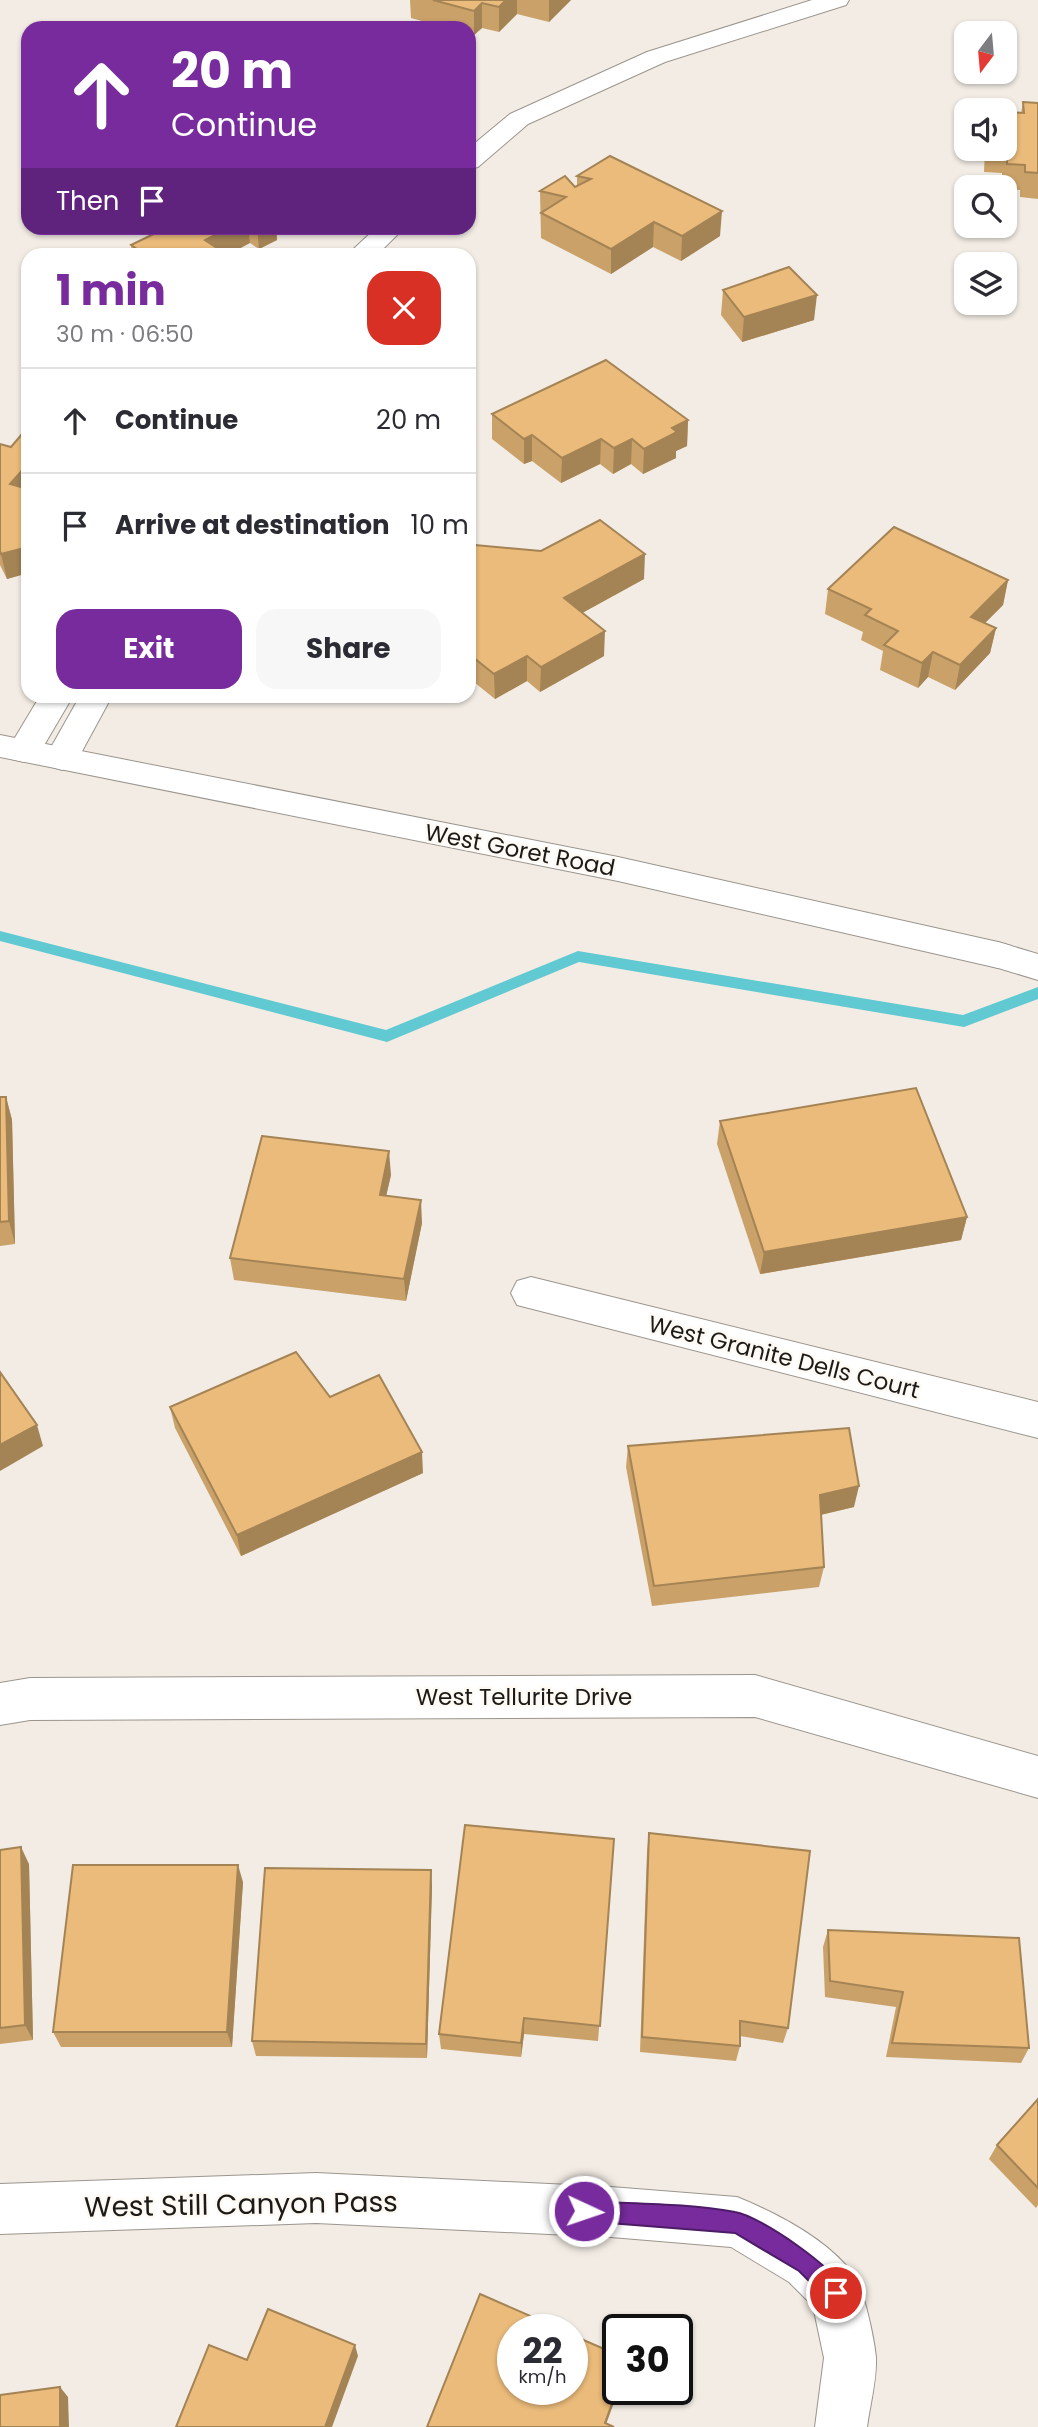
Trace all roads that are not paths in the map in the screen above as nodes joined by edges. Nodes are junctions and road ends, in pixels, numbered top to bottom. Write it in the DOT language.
graph roads {
  1 [pos="837,0"];
  2 [pos="476,155"];
  3 [pos="383,235"];
  4 [pos="368,248"];
  5 [pos="51,703"];
  6 [pos="92,703"];
  7 [pos="12,748"];
  8 [pos="62,758"];
  9 [pos="1038,967"];
  10 [pos="531,1293"];
  11 [pos="1038,1420"];
  12 [pos="0,1704"];
  13 [pos="1038,1777"];
  14 [pos="0,2209"];
  15 [pos="841,2427"];
  1 -- 2 [label="street"];
  3 -- 4 [label="street"];
  5 -- 7 [label="street"];
  6 -- 8 [label="street"];
  7 -- 8 [label="street, West Goret Road"];
  8 -- 9 [label="street, West Goret Road"];
  10 -- 11 [label="street, West Granite Dells Court"];
  12 -- 13 [label="street, West Tellurite Drive"];
  14 -- 15 [label="street, West Still Canyon Pass"];
}
